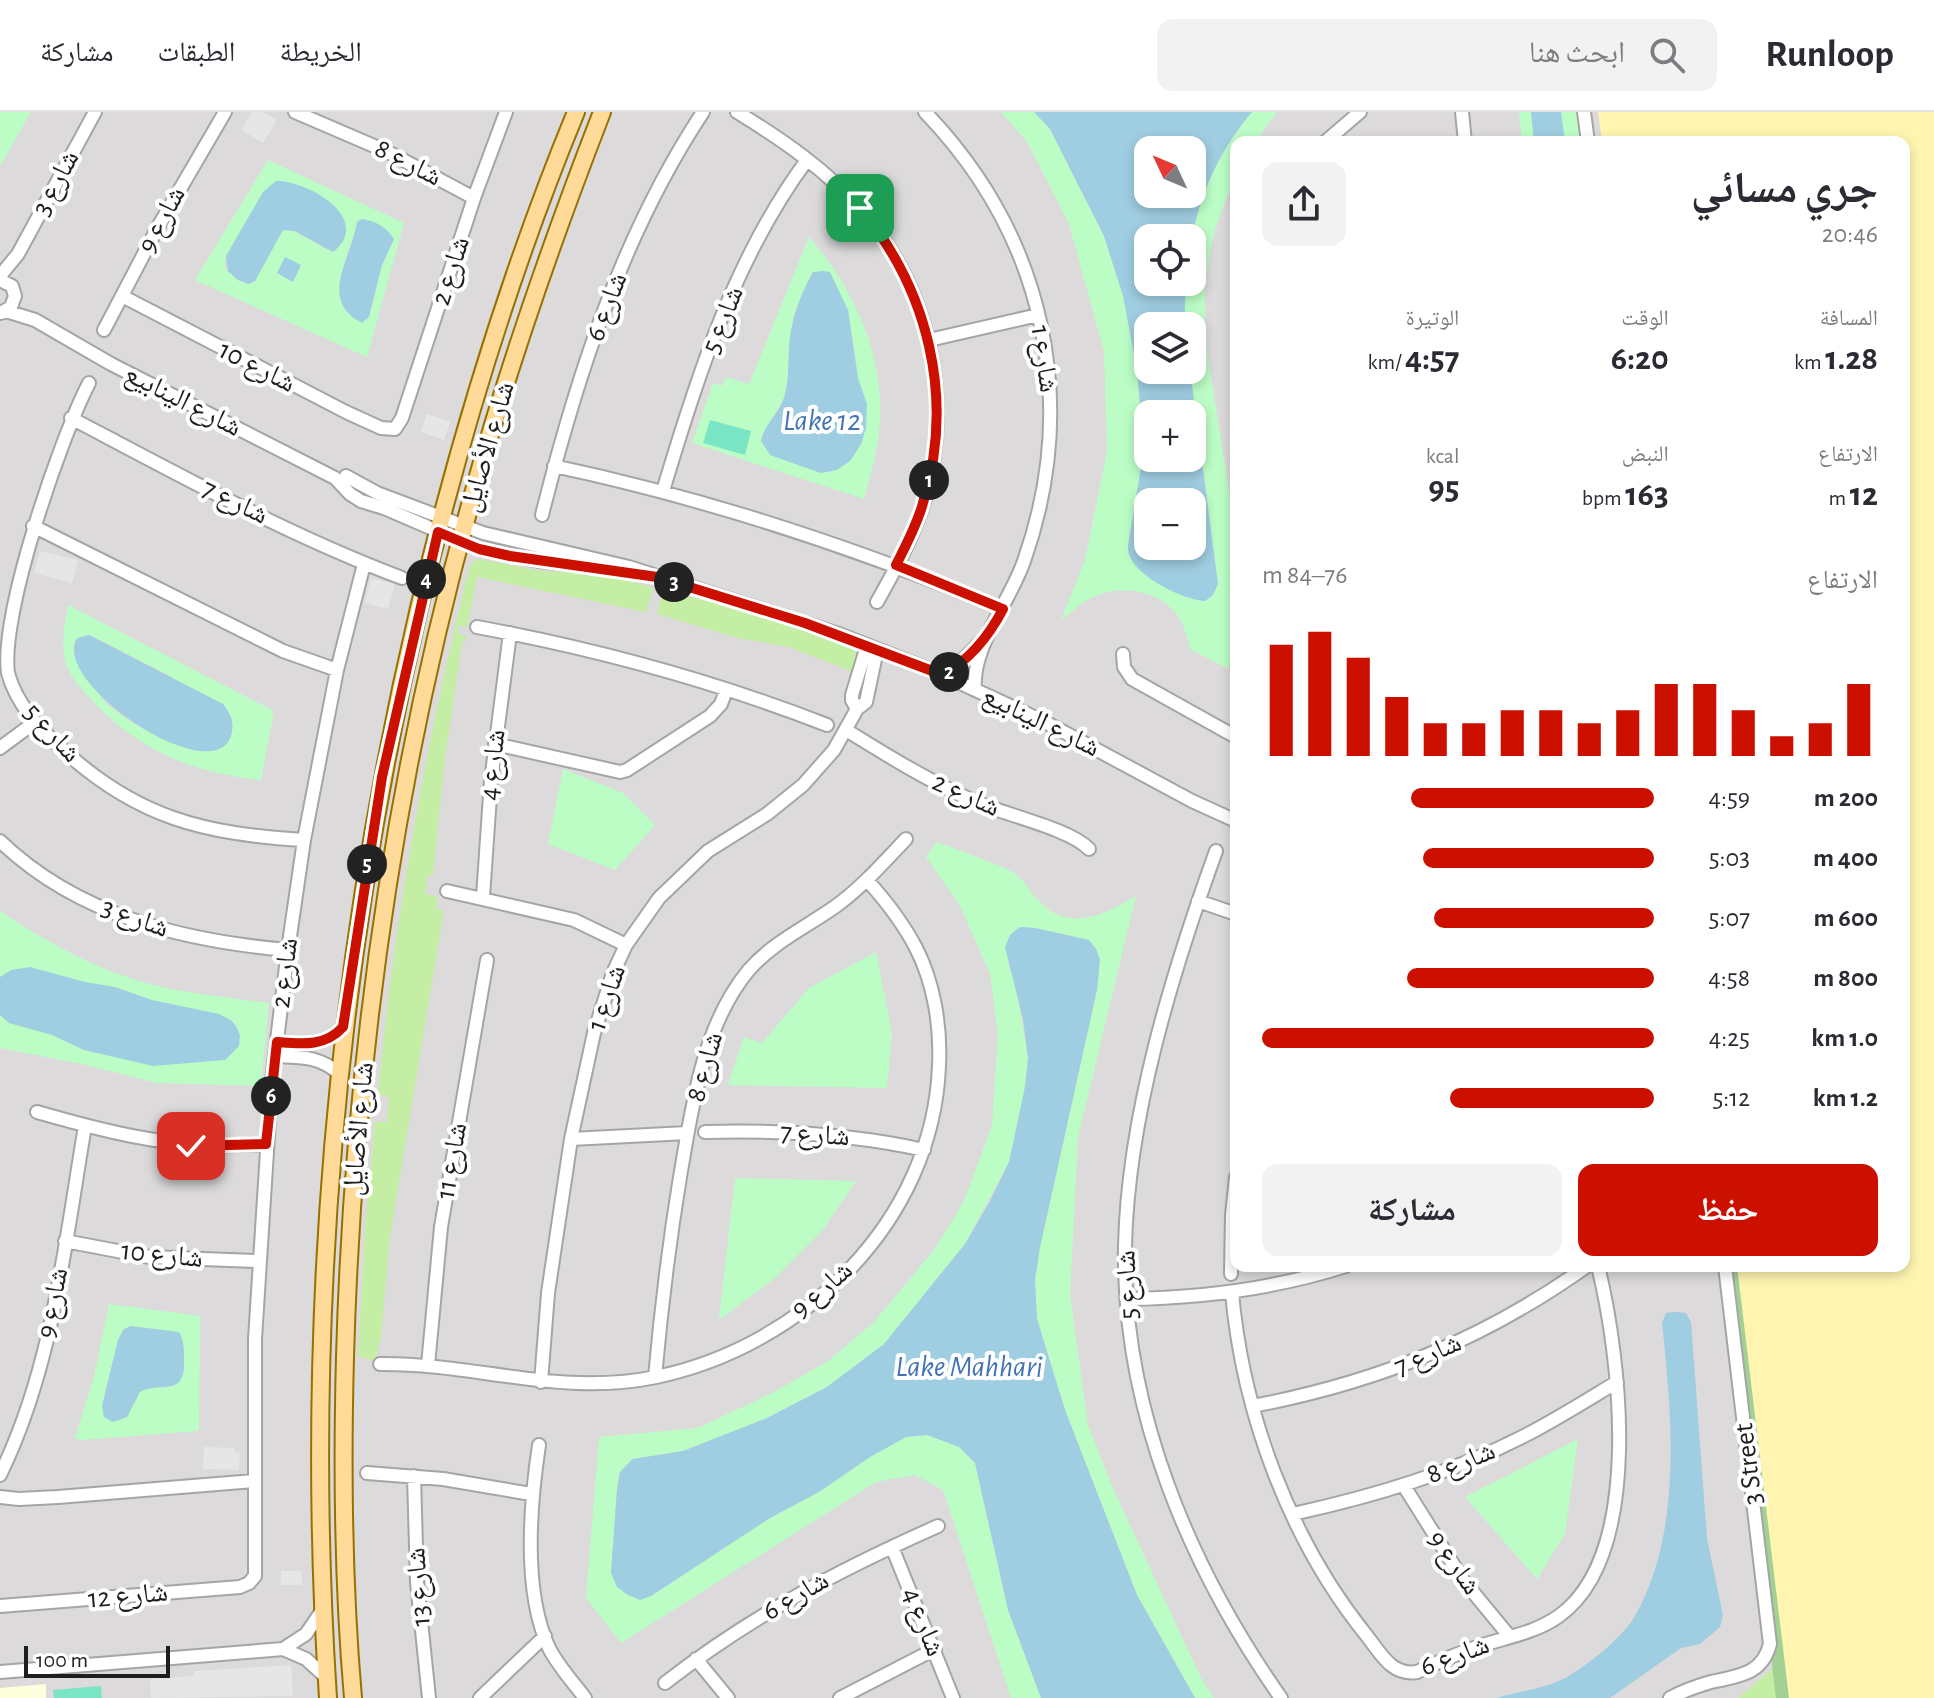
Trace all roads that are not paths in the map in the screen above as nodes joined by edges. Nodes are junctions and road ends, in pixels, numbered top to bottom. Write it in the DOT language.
graph roads {
  1 [pos="95,112"];
  2 [pos="225,112"];
  3 [pos="295,112"];
  4 [pos="506,112"];
  5 [pos="576,112"];
  6 [pos="602,112"];
  7 [pos="703,112"];
  8 [pos="737,112"];
  9 [pos="925,112"];
  10 [pos="1360,112"];
  11 [pos="1462,112"];
  12 [pos="1584,112"];
  13 [pos="1332,136"];
  14 [pos="1464,136"];
  15 [pos="1587,136"];
  16 [pos="807,160"];
  17 [pos="474,198"];
  18 [pos="7,285"];
  19 [pos="122,296"];
  20 [pos="2,313"];
  21 [pos="1038,315"];
  22 [pos="35,320"];
  23 [pos="104,330"];
  24 [pos="929,340"];
  25 [pos="89,383"];
  26 [pos="71,418"];
  27 [pos="395,429"];
  28 [pos="554,466"];
  29 [pos="340,477"];
  30 [pos="663,491"];
  31 [pos="381,500"];
  32 [pos="542,515"];
  33 [pos="440,524"];
  34 [pos="33,526"];
  35 [pos="462,533"];
  36 [pos="364,564"];
  37 [pos="896,565"];
  38 [pos="402,578"];
  39 [pos="877,602"];
  40 [pos="1003,609"];
  41 [pos="477,627"];
  42 [pos="992,629"];
  43 [pos="510,633"];
  44 [pos="872,648"];
  45 [pos="1123,654"];
  46 [pos="337,670"];
  47 [pos="943,675"];
  48 [pos="726,690"];
  49 [pos="975,690"];
  50 [pos="35,722"];
  51 [pos="827,725"];
  52 [pos="846,730"];
  53 [pos="1230,734"];
  54 [pos="495,744"];
  55 [pos="0,748"];
  56 [pos="1230,818"];
  57 [pos="906,839"];
  58 [pos="304,840"];
  59 [pos="0,841"];
  60 [pos="1089,849"];
  61 [pos="1216,851"];
  62 [pos="867,880"];
  63 [pos="447,891"];
  64 [pos="483,897"];
  65 [pos="1198,901"];
  66 [pos="1230,912"];
  67 [pos="626,945"];
  68 [pos="288,950"];
  69 [pos="487,960"];
  70 [pos="343,1027"];
  71 [pos="277,1039"];
  72 [pos="317,1042"];
  73 [pos="275,1056"];
  74 [pos="316,1059"];
  75 [pos="339,1074"];
  76 [pos="37,1112"];
  77 [pos="85,1126"];
  78 [pos="705,1132"];
  79 [pos="687,1133"];
  80 [pos="571,1139"];
  81 [pos="266,1144"];
  82 [pos="924,1150"];
  83 [pos="65,1241"];
  84 [pos="258,1261"];
  85 [pos="1325,1272"];
  86 [pos="1578,1272"];
  87 [pos="1599,1272"];
  88 [pos="1726,1272"];
  89 [pos="1232,1293"];
  90 [pos="1127,1299"];
  91 [pos="380,1364"];
  92 [pos="428,1365"];
  93 [pos="655,1377"];
  94 [pos="541,1382"];
  95 [pos="1617,1382"];
  96 [pos="1253,1406"];
  97 [pos="539,1445"];
  98 [pos="367,1473"];
  99 [pos="0,1475"];
  100 [pos="414,1476"];
  101 [pos="254,1481"];
  102 [pos="1404,1486"];
  103 [pos="531,1494"];
  104 [pos="0,1497"];
  105 [pos="1293,1514"];
  106 [pos="938,1526"];
  107 [pos="892,1547"];
  108 [pos="253,1580"];
  109 [pos="0,1606"];
  110 [pos="323,1609"];
  111 [pos="545,1636"];
  112 [pos="1510,1637"];
  113 [pos="283,1649"];
  114 [pos="935,1649"];
  115 [pos="696,1659"];
  116 [pos="0,1672"];
  117 [pos="327,1678"];
  118 [pos="665,1683"];
  119 [pos="328,1698"];
  120 [pos="353,1698"];
  121 [pos="429,1698"];
  122 [pos="480,1698"];
  123 [pos="585,1698"];
  124 [pos="728,1698"];
  125 [pos="840,1698"];
  126 [pos="953,1698"];
  127 [pos="1281,1698"];
  128 [pos="1670,1698"];
  1 -- 18 [label="street, شارع 3"];
  2 -- 19 [label="street, شارع 9"];
  3 -- 17 [label="street, شارع 8"];
  4 -- 17 [label="street, شارع 2"];
  5 -- 33 [label="main road, شارع الأصايل"];
  6 -- 35 [label="main road, شارع الأصايل"];
  7 -- 28 [label="street, شارع 6"];
  8 -- 16 [label="street"];
  9 -- 21 [label="street, شارع 1"];
  10 -- 13 [label="street"];
  11 -- 14 [label="street"];
  12 -- 15 [label="street"];
  16 -- 24 [label="street"];
  16 -- 30 [label="street, شارع 5"];
  17 -- 27 [label="street, شارع 2"];
  18 -- 20 [label="street, شارع 3"];
  18 -- 22 [label="street, شارع الينابيع"];
  19 -- 23 [label="street, شارع 9"];
  19 -- 27 [label="street, شارع 10"];
  20 -- 22 [label="street, شارع الينابيع"];
  21 -- 24 [label="street"];
  21 -- 40 [label="street, شارع 1"];
  22 -- 29 [label="street, شارع الينابيع"];
  24 -- 37 [label="street"];
  25 -- 26 [label="street, شارع 5"];
  26 -- 34 [label="street, شارع 5"];
  26 -- 36 [label="street, شارع 7"];
  28 -- 30 [label="street"];
  28 -- 32 [label="street, شارع 6"];
  29 -- 31 [label="street, شارع الينابيع"];
  29 -- 31 [label="street, شارع الينابيع"];
  30 -- 37 [label="street"];
  31 -- 33 [label="street, شارع الينابيع"];
  33 -- 35 [label="street, شارع الينابيع"];
  33 -- 70 [label="main road, شارع الأصايل"];
  34 -- 46 [label="street"];
  34 -- 50 [label="street, شارع 5"];
  35 -- 44 [label="street, شارع الينابيع"];
  35 -- 120 [label="main road, شارع الأصايل"];
  36 -- 38 [label="street, شارع 7"];
  36 -- 46 [label="street, شارع 2"];
  37 -- 39 [label="street"];
  37 -- 40 [label="street"];
  40 -- 42 [label="street, شارع 1"];
  41 -- 43 [label="street"];
  42 -- 47 [label="street, شارع 1"];
  42 -- 49 [label="street, شارع 1"];
  43 -- 48 [label="street"];
  43 -- 54 [label="street, شارع 4"];
  44 -- 47 [label="street, شارع الينابيع"];
  44 -- 52 [label="street, شارع 1"];
  45 -- 53 [label="street"];
  46 -- 58 [label="street, شارع 2"];
  47 -- 49 [label="street, شارع الينابيع"];
  48 -- 51 [label="street"];
  48 -- 54 [label="street"];
  49 -- 56 [label="street, شارع الينابيع"];
  50 -- 55 [label="street"];
  50 -- 58 [label="street, شارع 5"];
  52 -- 60 [label="street, شارع 2"];
  52 -- 67 [label="street, شارع 1"];
  54 -- 64 [label="street, شارع 4"];
  57 -- 62 [label="street, شارع 8"];
  58 -- 68 [label="street, شارع 2"];
  59 -- 68 [label="street, شارع 3"];
  61 -- 65 [label="street, شارع 5"];
  62 -- 79 [label="street, شارع 8"];
  62 -- 82 [label="street, شارع 9"];
  63 -- 64 [label="street"];
  64 -- 67 [label="street"];
  65 -- 66 [label="street"];
  65 -- 90 [label="street, شارع 5"];
  67 -- 80 [label="street, شارع 1"];
  68 -- 71 [label="street, شارع 2"];
  69 -- 92 [label="street, شارع 11"];
  70 -- 72 [label="street"];
  70 -- 75 [label="main road, شارع الأصايل"];
  71 -- 72 [label="street"];
  71 -- 73 [label="street, شارع 2"];
  72 -- 74 [label="street, شارع 2"];
  73 -- 74 [label="street"];
  73 -- 81 [label="street, شارع 2"];
  74 -- 75 [label="street"];
  75 -- 110 [label="main road, شارع الأصايل"];
  76 -- 77 [label="street"];
  77 -- 81 [label="street"];
  77 -- 83 [label="street, شارع 9"];
  78 -- 82 [label="street, شارع 7"];
  79 -- 80 [label="street"];
  79 -- 93 [label="street, شارع 8"];
  80 -- 94 [label="street, شارع 1"];
  81 -- 84 [label="street, شارع 2"];
  82 -- 93 [label="street, شارع 9"];
  83 -- 84 [label="street, شارع 10"];
  83 -- 99 [label="street, شارع 9"];
  84 -- 101 [label="street, شارع 2"];
  85 -- 89 [label="street"];
  86 -- 96 [label="street, شارع 7"];
  87 -- 95 [label="street, شارع 6"];
  88 -- 128 [label="street, 3 Street"];
  89 -- 90 [label="street"];
  89 -- 96 [label="street, شارع 6"];
  90 -- 127 [label="street, شارع 5"];
  91 -- 92 [label="street, شارع 9"];
  92 -- 94 [label="street, شارع 9"];
  93 -- 94 [label="street, شارع 9"];
  95 -- 102 [label="street, شارع 8"];
  95 -- 112 [label="street, شارع 6"];
  96 -- 105 [label="street, شارع 6"];
  97 -- 103 [label="street"];
  98 -- 100 [label="street"];
  100 -- 103 [label="street"];
  100 -- 121 [label="street, شارع 13"];
  101 -- 104 [label="street"];
  101 -- 108 [label="street, شارع 2"];
  102 -- 105 [label="street, شارع 8"];
  102 -- 112 [label="street, شارع 9"];
  103 -- 111 [label="street"];
  105 -- 112 [label="street, شارع 6"];
  106 -- 107 [label="street, شارع 6"];
  107 -- 114 [label="street, شارع 4"];
  107 -- 115 [label="street, شارع 6"];
  108 -- 109 [label="street, شارع 12"];
  110 -- 113 [label="street"];
  110 -- 117 [label="main road, شارع الأصايل"];
  111 -- 122 [label="street"];
  111 -- 123 [label="street"];
  113 -- 116 [label="street"];
  113 -- 117 [label="street"];
  114 -- 125 [label="street"];
  114 -- 126 [label="street, شارع 4"];
  115 -- 118 [label="street, شارع 6"];
  115 -- 124 [label="street"];
  117 -- 119 [label="main road, شارع الأصايل"];
}
